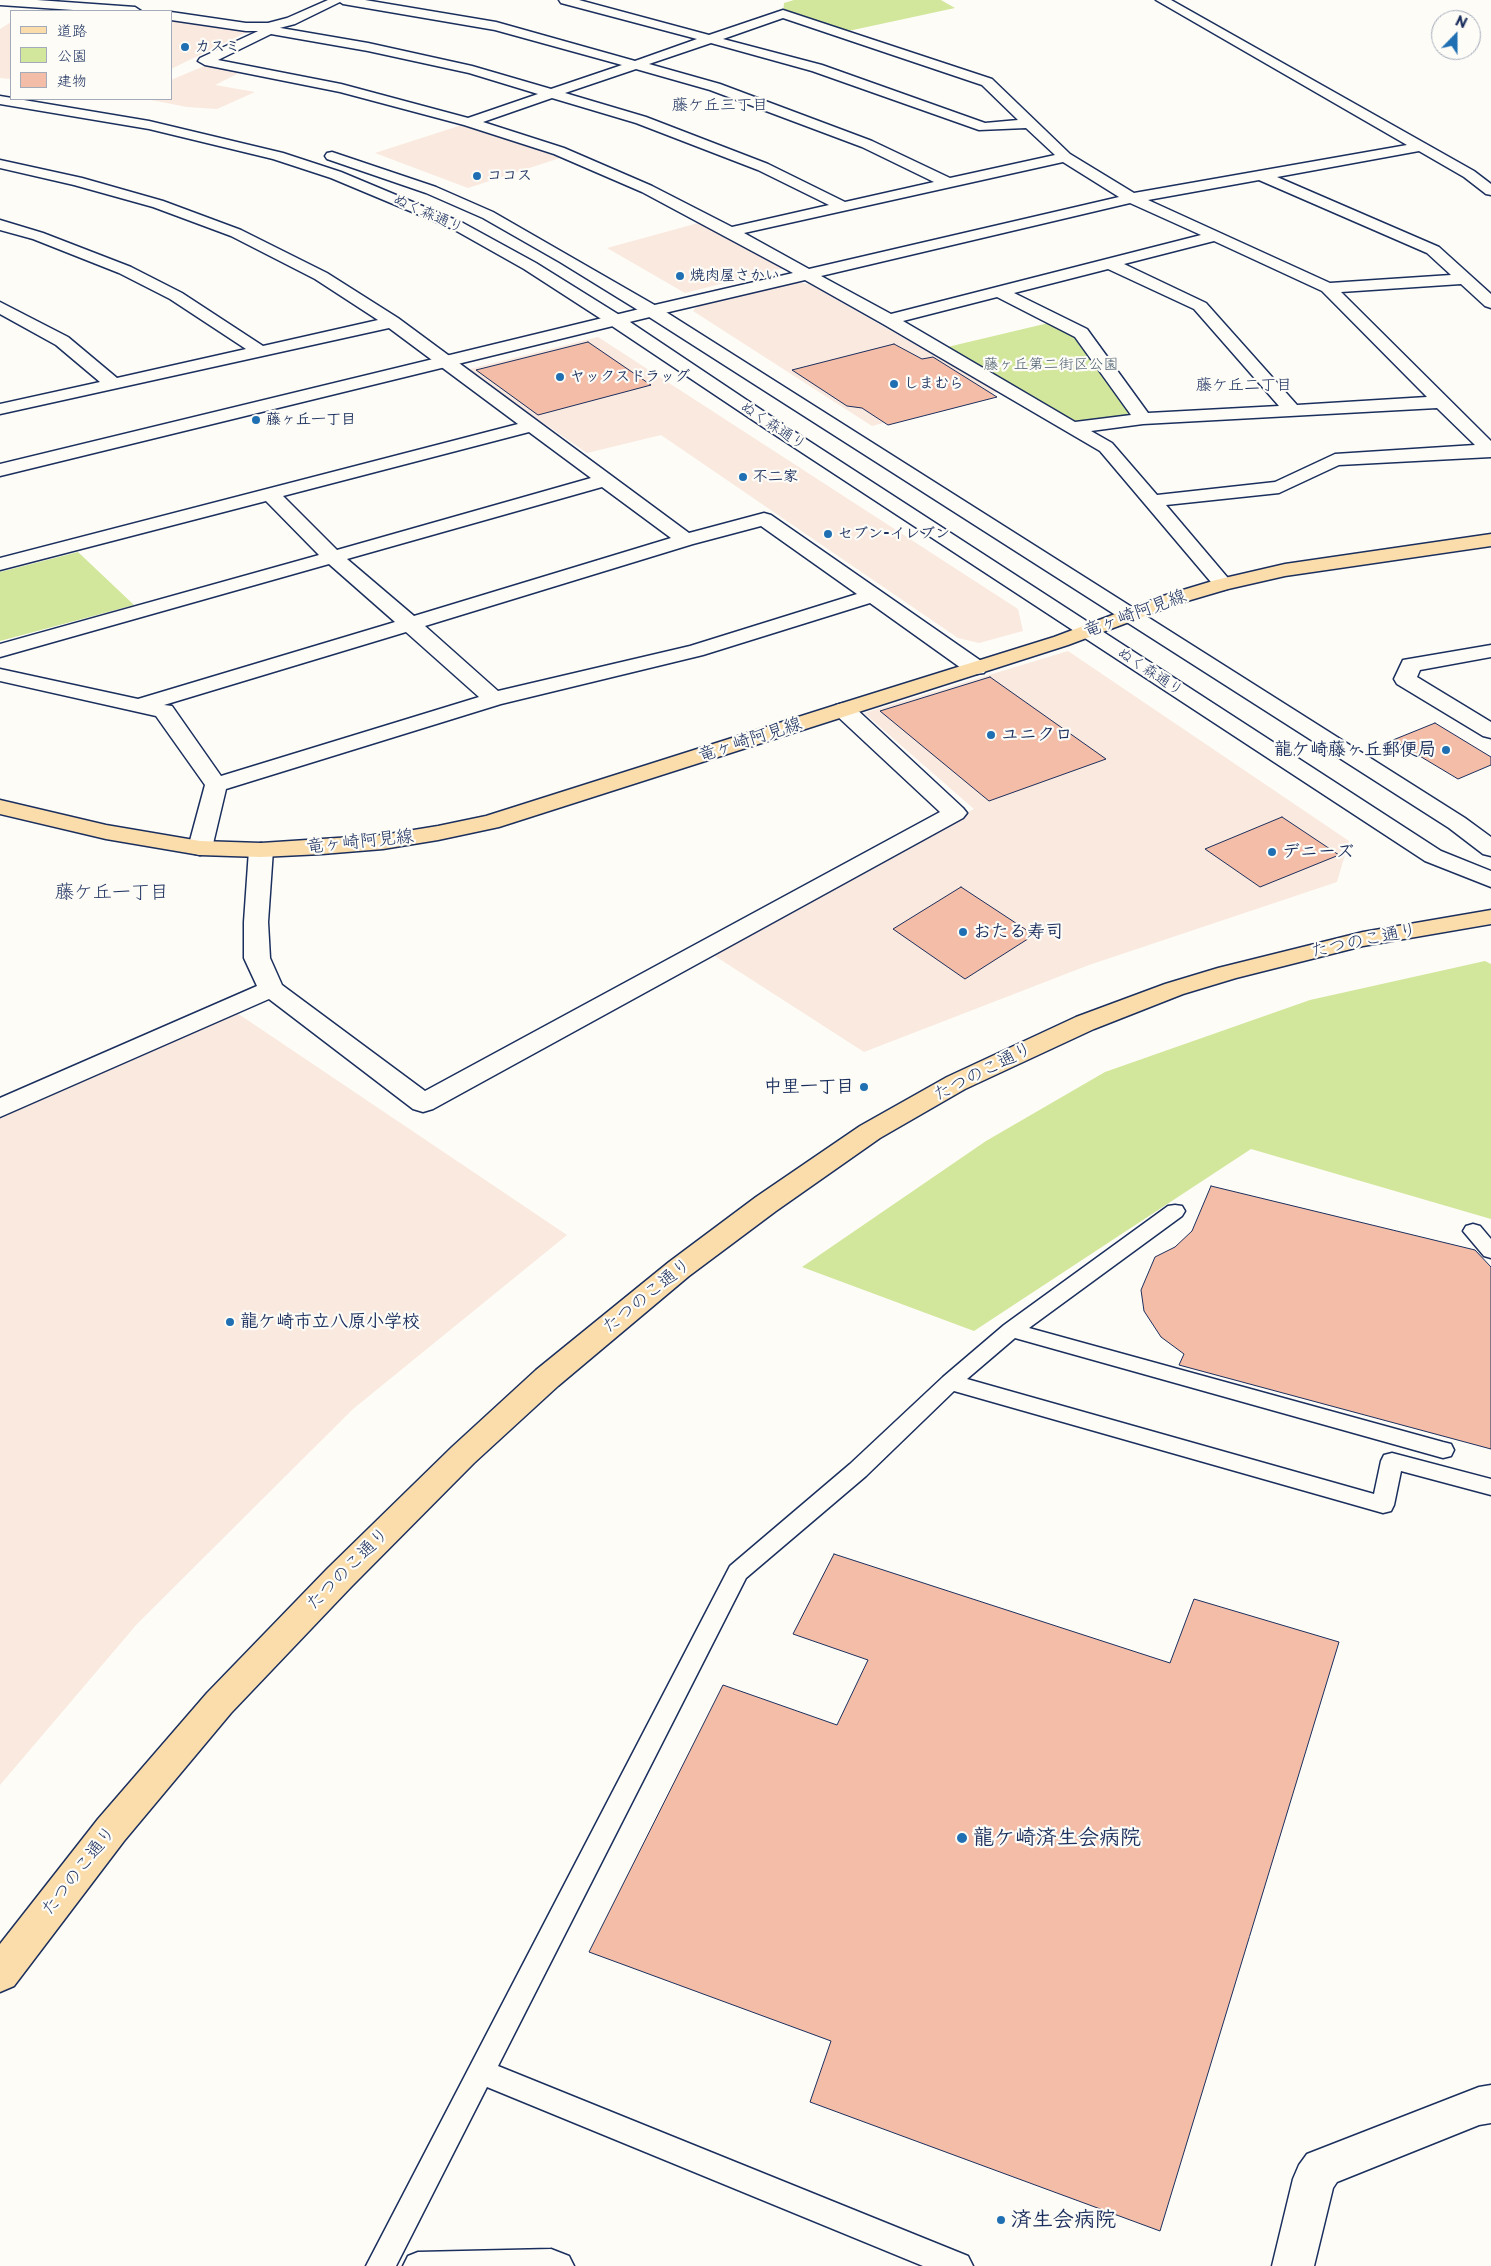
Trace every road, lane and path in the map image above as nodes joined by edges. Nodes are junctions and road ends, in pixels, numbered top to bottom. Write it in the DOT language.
graph roads {
  1 [pos="338,0"];
  2 [pos="343,0"];
  3 [pos="565,0"];
  4 [pos="1162,0"];
  5 [pos="0,1"];
  6 [pos="28,1"];
  7 [pos="12,10"];
  8 [pos="124,10"];
  9 [pos="172,16"];
  10 [pos="269,29"];
  11 [pos="712,39"];
  12 [pos="634,64"];
  13 [pos="553,93"];
  14 [pos="0,100"];
  15 [pos="133,108"];
  16 [pos="153,111"];
  17 [pos="469,122"];
  18 [pos="1030,123"];
  19 [pos="1419,147"];
  20 [pos="318,152"];
  21 [pos="1065,157"];
  22 [pos="0,164"];
  23 [pos="1264,176"];
  24 [pos="948,182"];
  25 [pos="1491,191"];
  26 [pos="1132,198"];
  27 [pos="842,206"];
  28 [pos="0,225"];
  29 [pos="730,232"];
  30 [pos="1216,236"];
  31 [pos="1111,264"];
  32 [pos="805,275"];
  33 [pos="1465,279"];
  34 [pos="1328,288"];
  35 [pos="999,292"];
  36 [pos="1491,302"];
  37 [pos="0,307"];
  38 [pos="652,311"];
  39 [pos="615,320"];
  40 [pos="889,320"];
  41 [pos="392,322"];
  42 [pos="258,350"];
  43 [pos="445,362"];
  44 [pos="112,383"];
  45 [pos="1441,402"];
  46 [pos="0,409"];
  47 [pos="1292,410"];
  48 [pos="1143,419"];
  49 [pos="531,426"];
  50 [pos="1075,427"];
  51 [pos="1491,450"];
  52 [pos="0,470"];
  53 [pos="605,480"];
  54 [pos="270,494"];
  55 [pos="1152,501"];
  56 [pos="686,540"];
  57 [pos="1491,540"];
  58 [pos="334,558"];
  59 [pos="0,564"];
  60 [pos="1223,584"];
  61 [pos="872,596"];
  62 [pos="1130,615"];
  63 [pos="410,624"];
  64 [pos="1088,631"];
  65 [pos="0,651"];
  66 [pos="1491,652"];
  67 [pos="976,668"];
  68 [pos="0,675"];
  69 [pos="494,699"];
  70 [pos="140,705"];
  71 [pos="844,710"];
  72 [pos="1491,730"];
  73 [pos="216,784"];
  74 [pos="0,807"];
  75 [pos="200,848"];
  76 [pos="1491,849"];
  77 [pos="261,850"];
  78 [pos="1491,880"];
  79 [pos="1491,917"];
  80 [pos="271,989"];
  81 [pos="0,1108"];
  82 [pos="1175,1211"];
  83 [pos="1473,1231"];
  84 [pos="1491,1251"];
  85 [pos="1011,1330"];
  86 [pos="950,1382"];
  87 [pos="1442,1450"];
  88 [pos="1491,1487"];
  89 [pos="0,1974"];
  90 [pos="482,2072"];
  91 [pos="1491,2104"];
  92 [pos="381,2266"];
  93 [pos="418,2266"];
  94 [pos="559,2266"];
  95 [pos="958,2266"];
  96 [pos="1293,2266"];
  1 -- 10 [label="street"];
  2 -- 12 [label="street"];
  3 -- 11 [label="street"];
  4 -- 19 [label="street"];
  5 -- 6 [label="street"];
  6 -- 7 [label="street"];
  6 -- 8 [label="street"];
  9 -- 10 [label="street"];
  10 -- 13 [label="street"];
  10 -- 17 [label="street"];
  11 -- 12 [label="street"];
  11 -- 18 [label="street"];
  11 -- 18 [label="street"];
  12 -- 13 [label="street"];
  12 -- 24 [label="street"];
  13 -- 17 [label="street"];
  13 -- 27 [label="street"];
  14 -- 39 [label="street, ぬく森通り"];
  15 -- 16 [label="street"];
  17 -- 29 [label="street"];
  18 -- 21 [label="street"];
  19 -- 23 [label="street"];
  19 -- 25 [label="street"];
  20 -- 38 [label="street, ぬく森通り"];
  21 -- 24 [label="street"];
  21 -- 26 [label="street"];
  22 -- 41 [label="street"];
  23 -- 26 [label="street"];
  23 -- 33 [label="street"];
  24 -- 27 [label="street"];
  26 -- 30 [label="street"];
  26 -- 32 [label="street"];
  27 -- 29 [label="street"];
  28 -- 42 [label="street"];
  29 -- 32 [label="street"];
  30 -- 31 [label="street"];
  30 -- 34 [label="street"];
  31 -- 35 [label="street"];
  31 -- 47 [label="street"];
  32 -- 38 [label="street"];
  32 -- 40 [label="street"];
  33 -- 34 [label="street"];
  33 -- 36 [label="street"];
  34 -- 45 [label="street"];
  35 -- 40 [label="street"];
  35 -- 48 [label="street"];
  37 -- 44 [label="street"];
  38 -- 39 [label="street"];
  38 -- 62 [label="street, ぬく森通り"];
  39 -- 43 [label="street"];
  39 -- 64 [label="street, ぬく森通り"];
  40 -- 50 [label="street"];
  41 -- 42 [label="street"];
  41 -- 43 [label="street"];
  42 -- 44 [label="street"];
  43 -- 49 [label="street"];
  43 -- 52 [label="street"];
  44 -- 46 [label="street"];
  45 -- 47 [label="street"];
  45 -- 51 [label="street"];
  47 -- 48 [label="street"];
  48 -- 50 [label="street"];
  49 -- 53 [label="street"];
  49 -- 54 [label="street"];
  50 -- 55 [label="street"];
  51 -- 55 [label="street"];
  53 -- 56 [label="street"];
  53 -- 58 [label="street"];
  54 -- 58 [label="street"];
  54 -- 59 [label="street"];
  55 -- 60 [label="street"];
  56 -- 61 [label="street"];
  56 -- 63 [label="street"];
  57 -- 60 [label="main road, 竜ヶ崎阿見線"];
  58 -- 63 [label="street"];
  58 -- 65 [label="street"];
  60 -- 62 [label="main road, 竜ヶ崎阿見線"];
  61 -- 67 [label="street"];
  61 -- 69 [label="street"];
  62 -- 64 [label="main road, 竜ヶ崎阿見線"];
  62 -- 76 [label="street, ぬく森通り"];
  63 -- 69 [label="street"];
  63 -- 70 [label="street"];
  64 -- 67 [label="main road, 竜ヶ崎阿見線"];
  64 -- 78 [label="street, ぬく森通り"];
  66 -- 72 [label="street"];
  67 -- 71 [label="main road, 竜ヶ崎阿見線"];
  68 -- 70 [label="street"];
  69 -- 73 [label="street"];
  70 -- 73 [label="street"];
  71 -- 77 [label="main road, 竜ヶ崎阿見線"];
  71 -- 80 [label="street"];
  73 -- 75 [label="street"];
  74 -- 75 [label="main road, 竜ヶ崎阿見線"];
  75 -- 77 [label="main road, 竜ヶ崎阿見線"];
  77 -- 80 [label="street"];
  79 -- 89 [label="main road, たつのこ通り"];
  80 -- 81 [label="street"];
  82 -- 85 [label="lane"];
  83 -- 84 [label="lane"];
  85 -- 86 [label="lane"];
  85 -- 87 [label="lane"];
  86 -- 88 [label="lane"];
  86 -- 90 [label="lane"];
  90 -- 92 [label="lane"];
  90 -- 95 [label="lane"];
  91 -- 96 [label="street"];
  93 -- 94 [label="lane"];
}
